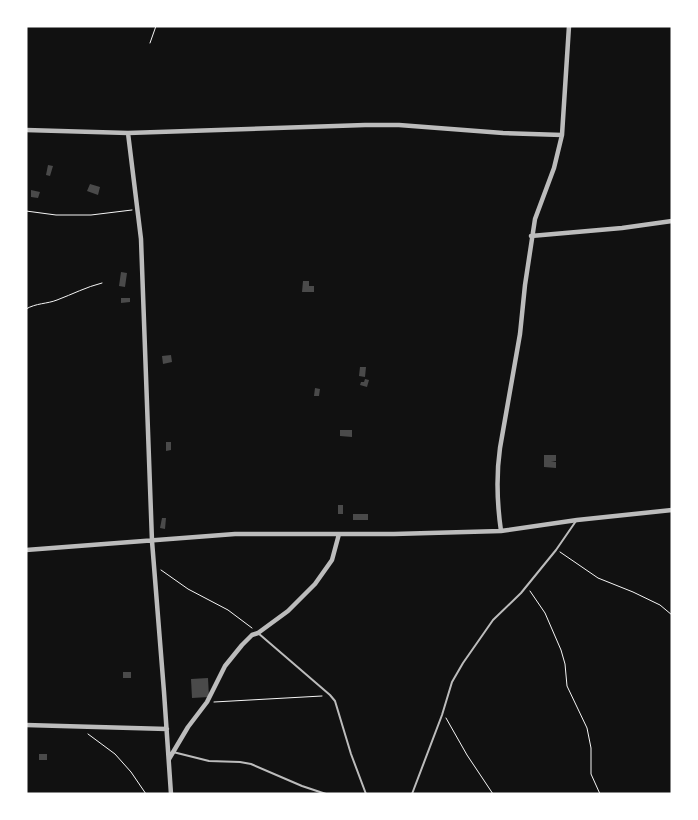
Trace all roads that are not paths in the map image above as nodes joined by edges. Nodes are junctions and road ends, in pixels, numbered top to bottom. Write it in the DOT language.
graph roads {
  1 [pos="569,26"];
  2 [pos="26,130"];
  3 [pos="128,132"];
  4 [pos="562,135"];
  5 [pos="672,221"];
  6 [pos="531,236"];
  7 [pos="672,510"];
  8 [pos="577,520"];
  9 [pos="501,531"];
  10 [pos="339,534"];
  11 [pos="152,542"];
  12 [pos="26,550"];
  13 [pos="258,633"];
  14 [pos="26,725"];
  15 [pos="166,729"];
  16 [pos="173,752"];
  17 [pos="168,760"];
  18 [pos="171,794"];
  19 [pos="326,794"];
  20 [pos="366,794"];
  21 [pos="412,794"];
  1 -- 4 [label="street"];
  2 -- 3 [label="street"];
  3 -- 4 [label="street"];
  3 -- 11 [label="street"];
  4 -- 6 [label="street"];
  5 -- 6 [label="street"];
  6 -- 9 [label="street"];
  7 -- 8 [label="street"];
  8 -- 9 [label="street"];
  8 -- 21 [label="lane"];
  9 -- 10 [label="street"];
  10 -- 11 [label="street"];
  10 -- 13 [label="street"];
  11 -- 12 [label="street"];
  11 -- 15 [label="street"];
  13 -- 16 [label="street"];
  13 -- 20 [label="lane"];
  14 -- 15 [label="street"];
  15 -- 17 [label="street"];
  16 -- 17 [label="street"];
  16 -- 19 [label="lane"];
  17 -- 18 [label="street"];
}
